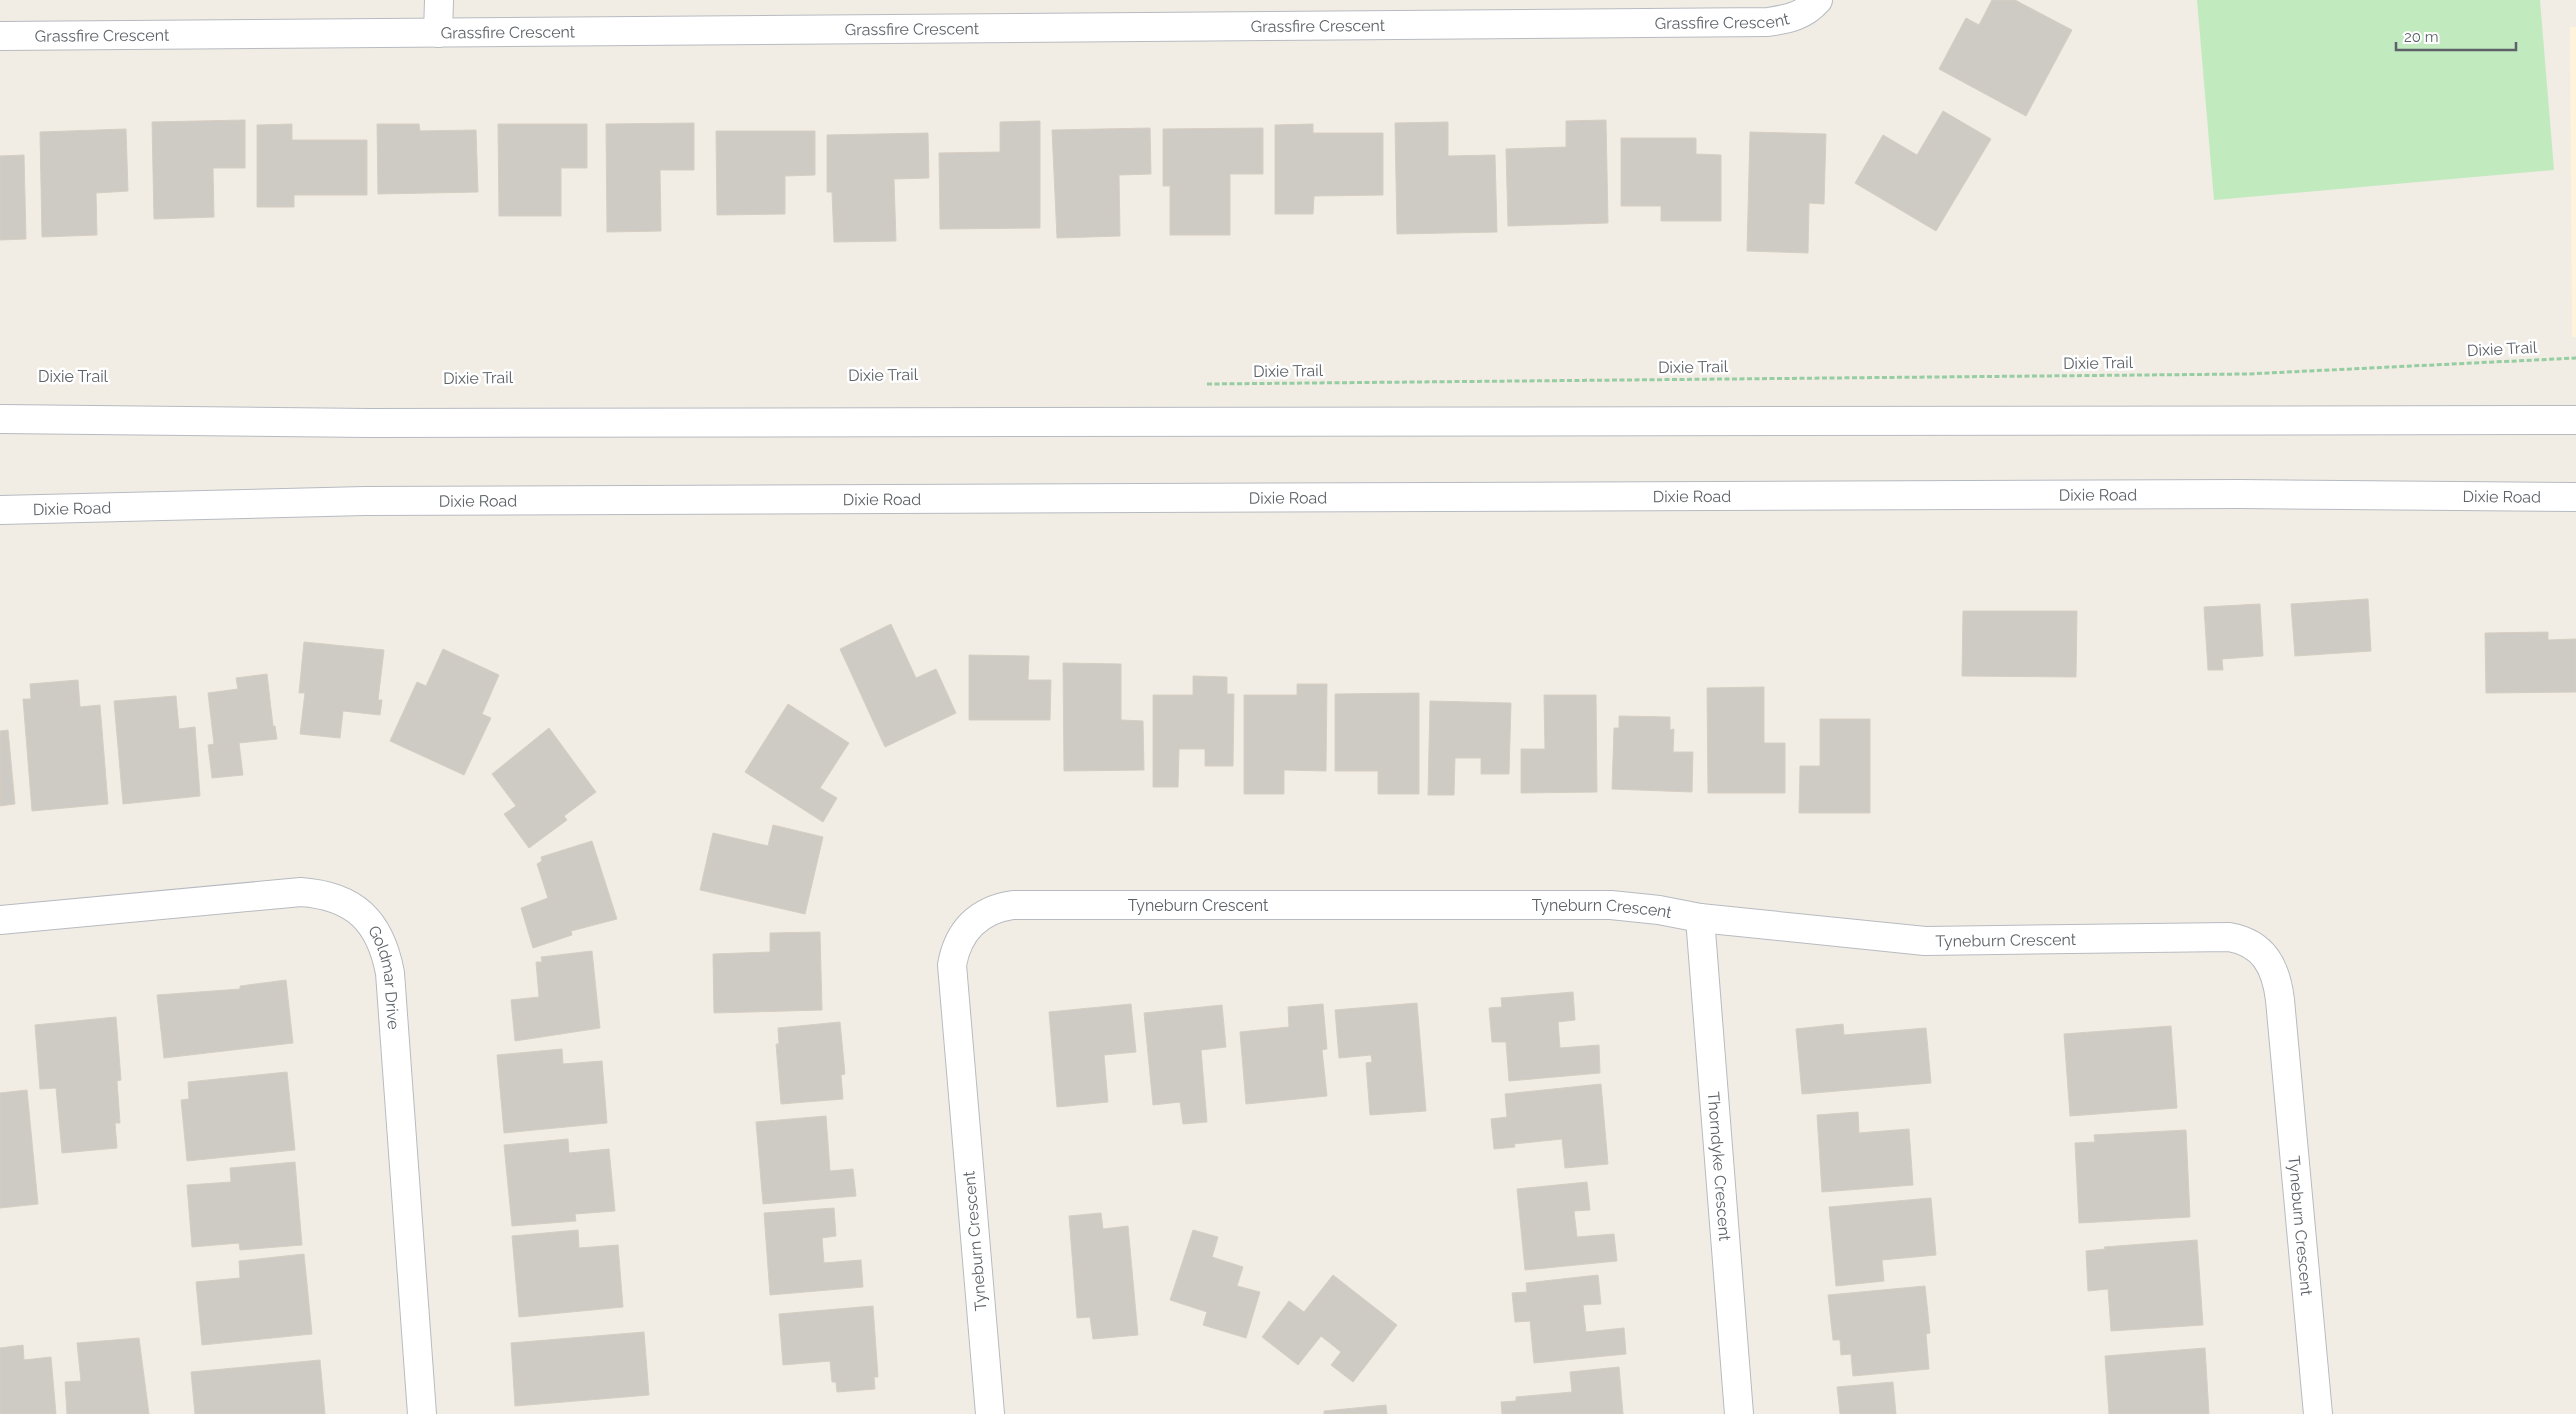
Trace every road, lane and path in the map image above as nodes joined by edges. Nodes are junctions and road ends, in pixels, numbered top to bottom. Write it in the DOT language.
graph roads {
  1 [pos="439,0"];
  2 [pos="1818,0"];
  3 [pos="438,33"];
  4 [pos="0,36"];
  5 [pos="2576,358"];
  6 [pos="1197,384"];
  7 [pos="0,419"];
  8 [pos="2576,420"];
  9 [pos="2576,497"];
  10 [pos="0,510"];
  11 [pos="1700,918"];
  12 [pos="0,920"];
  13 [pos="422,1414"];
  14 [pos="990,1414"];
  15 [pos="1739,1414"];
  16 [pos="2318,1414"];
  1 -- 3 [label="street"];
  2 -- 3 [label="street, Grassfire Crescent"];
  3 -- 4 [label="street, Grassfire Crescent"];
  5 -- 6 [label="path, Dixie Trail"];
  7 -- 8 [label="street"];
  9 -- 10 [label="street, Dixie Road"];
  11 -- 14 [label="street, Tyneburn Crescent"];
  11 -- 15 [label="street, Thorndyke Crescent"];
  11 -- 16 [label="street, Tyneburn Crescent"];
  12 -- 13 [label="street, Goldmar Drive"];
}
